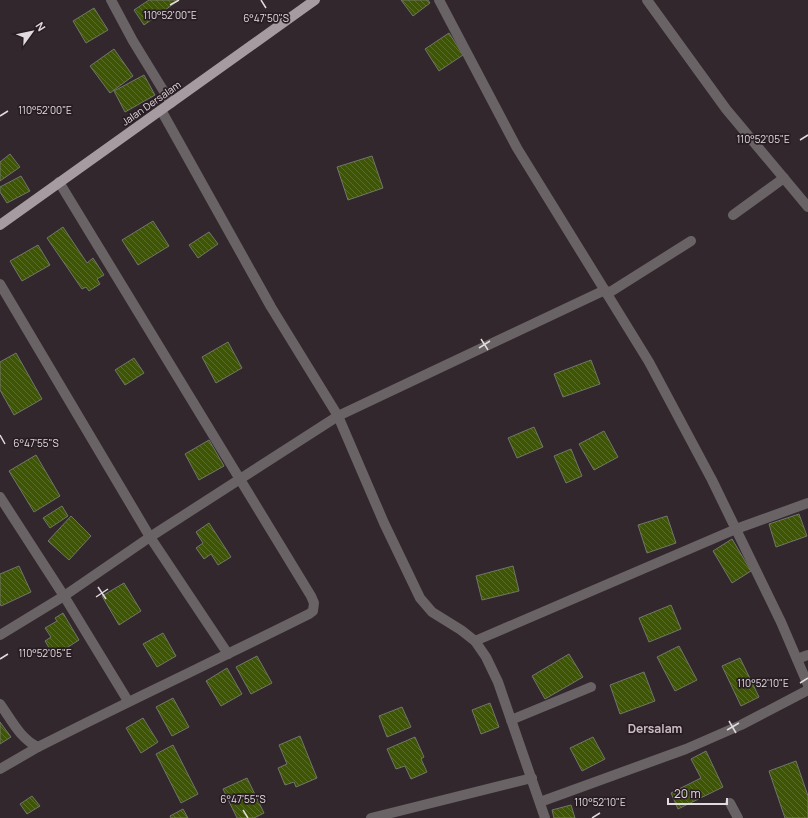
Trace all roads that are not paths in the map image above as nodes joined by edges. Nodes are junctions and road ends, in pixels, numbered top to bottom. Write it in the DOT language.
graph roads {
  1 [pos="111,0"];
  2 [pos="315,0"];
  3 [pos="439,0"];
  4 [pos="647,0"];
  5 [pos="171,103"];
  6 [pos="160,110"];
  7 [pos="784,178"];
  8 [pos="59,182"];
  9 [pos="808,207"];
  10 [pos="733,215"];
  11 [pos="0,225"];
  12 [pos="691,241"];
  13 [pos="0,284"];
  14 [pos="606,292"];
  15 [pos="338,416"];
  16 [pos="240,480"];
  17 [pos="0,497"];
  18 [pos="808,503"];
  19 [pos="736,529"];
  20 [pos="150,537"];
  21 [pos="64,596"];
  22 [pos="0,635"];
  23 [pos="475,641"];
  24 [pos="228,654"];
  25 [pos="808,655"];
  26 [pos="797,659"];
  27 [pos="808,685"];
  28 [pos="591,687"];
  29 [pos="808,690"];
  30 [pos="128,701"];
  31 [pos="0,704"];
  32 [pos="511,720"];
  33 [pos="38,747"];
  34 [pos="0,769"];
  35 [pos="532,778"];
  36 [pos="540,802"];
  37 [pos="730,802"];
  38 [pos="371,818"];
  39 [pos="545,818"];
  40 [pos="738,818"];
  1 -- 5 [label="street"];
  2 -- 5 [label="main road, Jalan Dersalam"];
  3 -- 14 [label="street"];
  4 -- 7 [label="street"];
  5 -- 6 [label="main road, Jalan Dersalam"];
  6 -- 8 [label="main road, Jalan Dersalam"];
  6 -- 15 [label="street"];
  7 -- 9 [label="street"];
  7 -- 10 [label="street"];
  8 -- 11 [label="main road, Jalan Dersalam"];
  8 -- 16 [label="street"];
  12 -- 14 [label="street"];
  13 -- 20 [label="street"];
  14 -- 15 [label="street"];
  14 -- 19 [label="street"];
  15 -- 16 [label="street"];
  15 -- 23 [label="street"];
  16 -- 20 [label="street"];
  16 -- 24 [label="street"];
  17 -- 21 [label="street"];
  18 -- 19 [label="street"];
  19 -- 23 [label="street"];
  19 -- 26 [label="street"];
  20 -- 21 [label="street"];
  20 -- 24 [label="street"];
  21 -- 22 [label="street"];
  21 -- 30 [label="street"];
  23 -- 32 [label="street"];
  24 -- 30 [label="street"];
  25 -- 26 [label="street"];
  26 -- 27 [label="street"];
  28 -- 32 [label="street"];
  29 -- 36 [label="street"];
  30 -- 33 [label="street"];
  31 -- 33 [label="street"];
  32 -- 35 [label="street"];
  33 -- 34 [label="street"];
  35 -- 36 [label="street"];
  35 -- 38 [label="street"];
  36 -- 39 [label="street"];
  37 -- 40 [label="street"];
}
